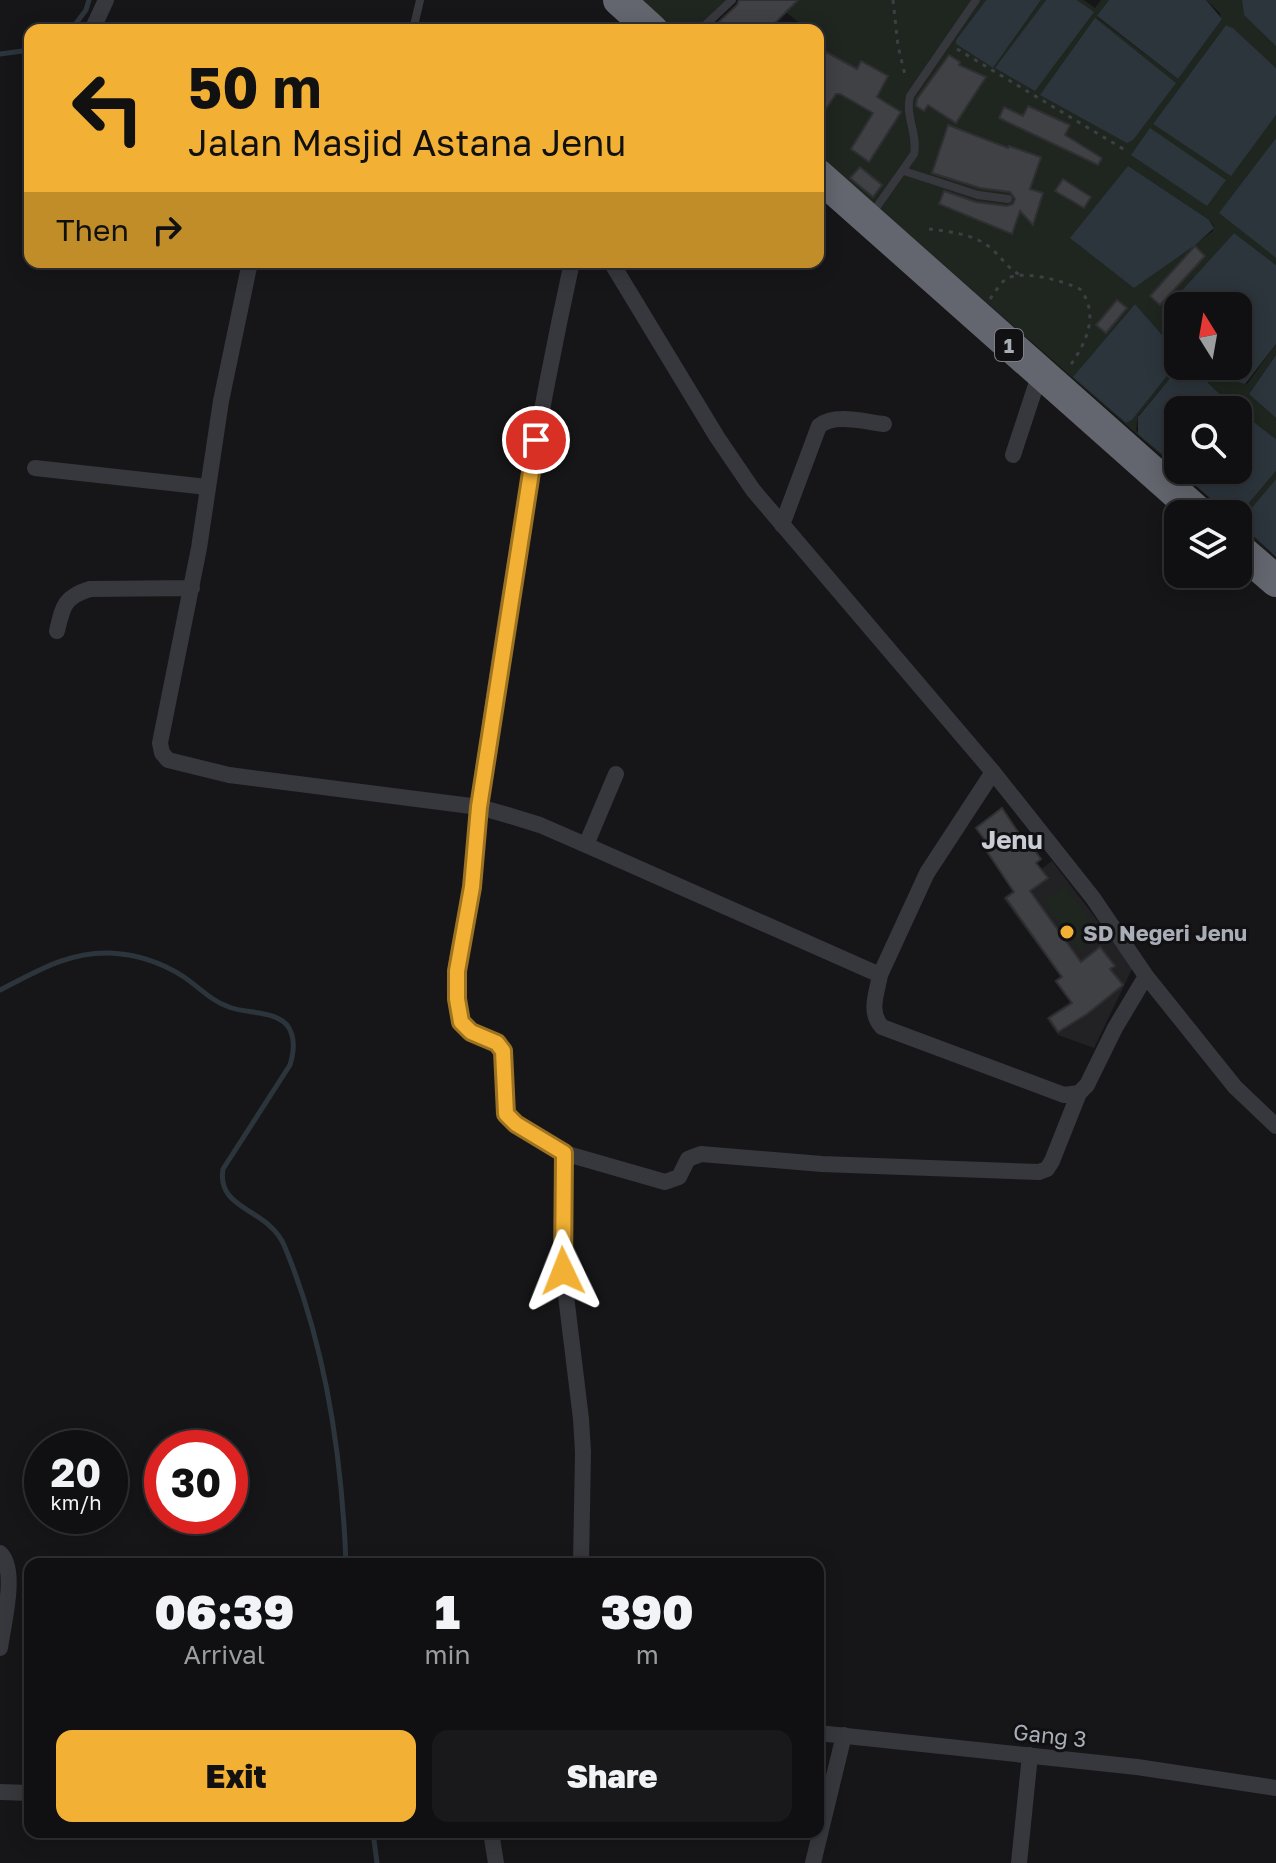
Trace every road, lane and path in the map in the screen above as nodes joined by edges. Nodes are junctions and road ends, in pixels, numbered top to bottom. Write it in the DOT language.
graph roads {
  1 [pos="106,0"];
  2 [pos="420,0"];
  3 [pos="619,0"];
  4 [pos="732,0"];
  5 [pos="893,0"];
  6 [pos="976,0"];
  7 [pos="95,24"];
  8 [pos="414,24"];
  9 [pos="645,24"];
  10 [pos="706,24"];
  11 [pos="947,43"];
  12 [pos="910,96"];
  13 [pos="1125,150"];
  14 [pos="904,171"];
  15 [pos="824,180"];
  16 [pos="1008,199"];
  17 [pos="868,218"];
  18 [pos="929,229"];
  19 [pos="249,268"];
  20 [pos="571,268"];
  21 [pos="615,268"];
  22 [pos="1022,276"];
  23 [pos="978,317"];
  24 [pos="1048,379"];
  25 [pos="884,424"];
  26 [pos="1013,455"];
  27 [pos="35,468"];
  28 [pos="207,487"];
  29 [pos="1184,500"];
  30 [pos="782,525"];
  31 [pos="1252,560"];
  32 [pos="1276,581"];
  33 [pos="192,588"];
  34 [pos="57,631"];
  35 [pos="993,772"];
  36 [pos="616,774"];
  37 [pos="479,807"];
  38 [pos="586,845"];
  39 [pos="880,975"];
  40 [pos="1146,976"];
  41 [pos="1079,1093"];
  42 [pos="1276,1126"];
  43 [pos="564,1153"];
  44 [pos="0,1553"];
  45 [pos="581,1558"];
  46 [pos="0,1648"];
  47 [pos="824,1733"];
  48 [pos="844,1735"];
  49 [pos="1030,1755"];
  50 [pos="1276,1788"];
  51 [pos="0,1792"];
  52 [pos="24,1793"];
  53 [pos="824,1818"];
  54 [pos="492,1838"];
  55 [pos="819,1838"];
  56 [pos="496,1863"];
  57 [pos="813,1863"];
  58 [pos="1019,1863"];
  1 -- 7 [label="street"];
  2 -- 8 [label="lane"];
  3 -- 9 [label="highway"];
  4 -- 10 [label="lane"];
  5 -- 12 [label="path"];
  6 -- 11 [label="lane"];
  11 -- 12 [label="lane"];
  11 -- 13 [label="path"];
  12 -- 14 [label="lane"];
  14 -- 16 [label="lane"];
  14 -- 17 [label="lane"];
  15 -- 17 [label="highway, 1"];
  17 -- 23 [label="highway, 1"];
  18 -- 22 [label="path"];
  19 -- 28 [label="street"];
  20 -- 37 [label="street"];
  21 -- 30 [label="street"];
  22 -- 23 [label="path"];
  22 -- 24 [label="path"];
  23 -- 24 [label="highway, 1"];
  24 -- 26 [label="street"];
  24 -- 29 [label="highway, 1"];
  25 -- 30 [label="street"];
  27 -- 28 [label="street"];
  28 -- 33 [label="street"];
  30 -- 35 [label="street"];
  31 -- 32 [label="highway"];
  33 -- 34 [label="street"];
  33 -- 37 [label="street"];
  35 -- 39 [label="street"];
  35 -- 40 [label="street"];
  36 -- 38 [label="street"];
  37 -- 38 [label="street"];
  37 -- 43 [label="street"];
  38 -- 39 [label="street"];
  39 -- 41 [label="street"];
  40 -- 41 [label="street"];
  40 -- 42 [label="street"];
  41 -- 43 [label="street"];
  43 -- 45 [label="street"];
  44 -- 46 [label="street"];
  47 -- 48 [label="street, Gang 3"];
  48 -- 49 [label="street, Gang 3"];
  48 -- 53 [label="street"];
  49 -- 50 [label="street, Gang 3"];
  49 -- 58 [label="street"];
  51 -- 52 [label="street"];
  54 -- 56 [label="street"];
  55 -- 57 [label="street"];
}
